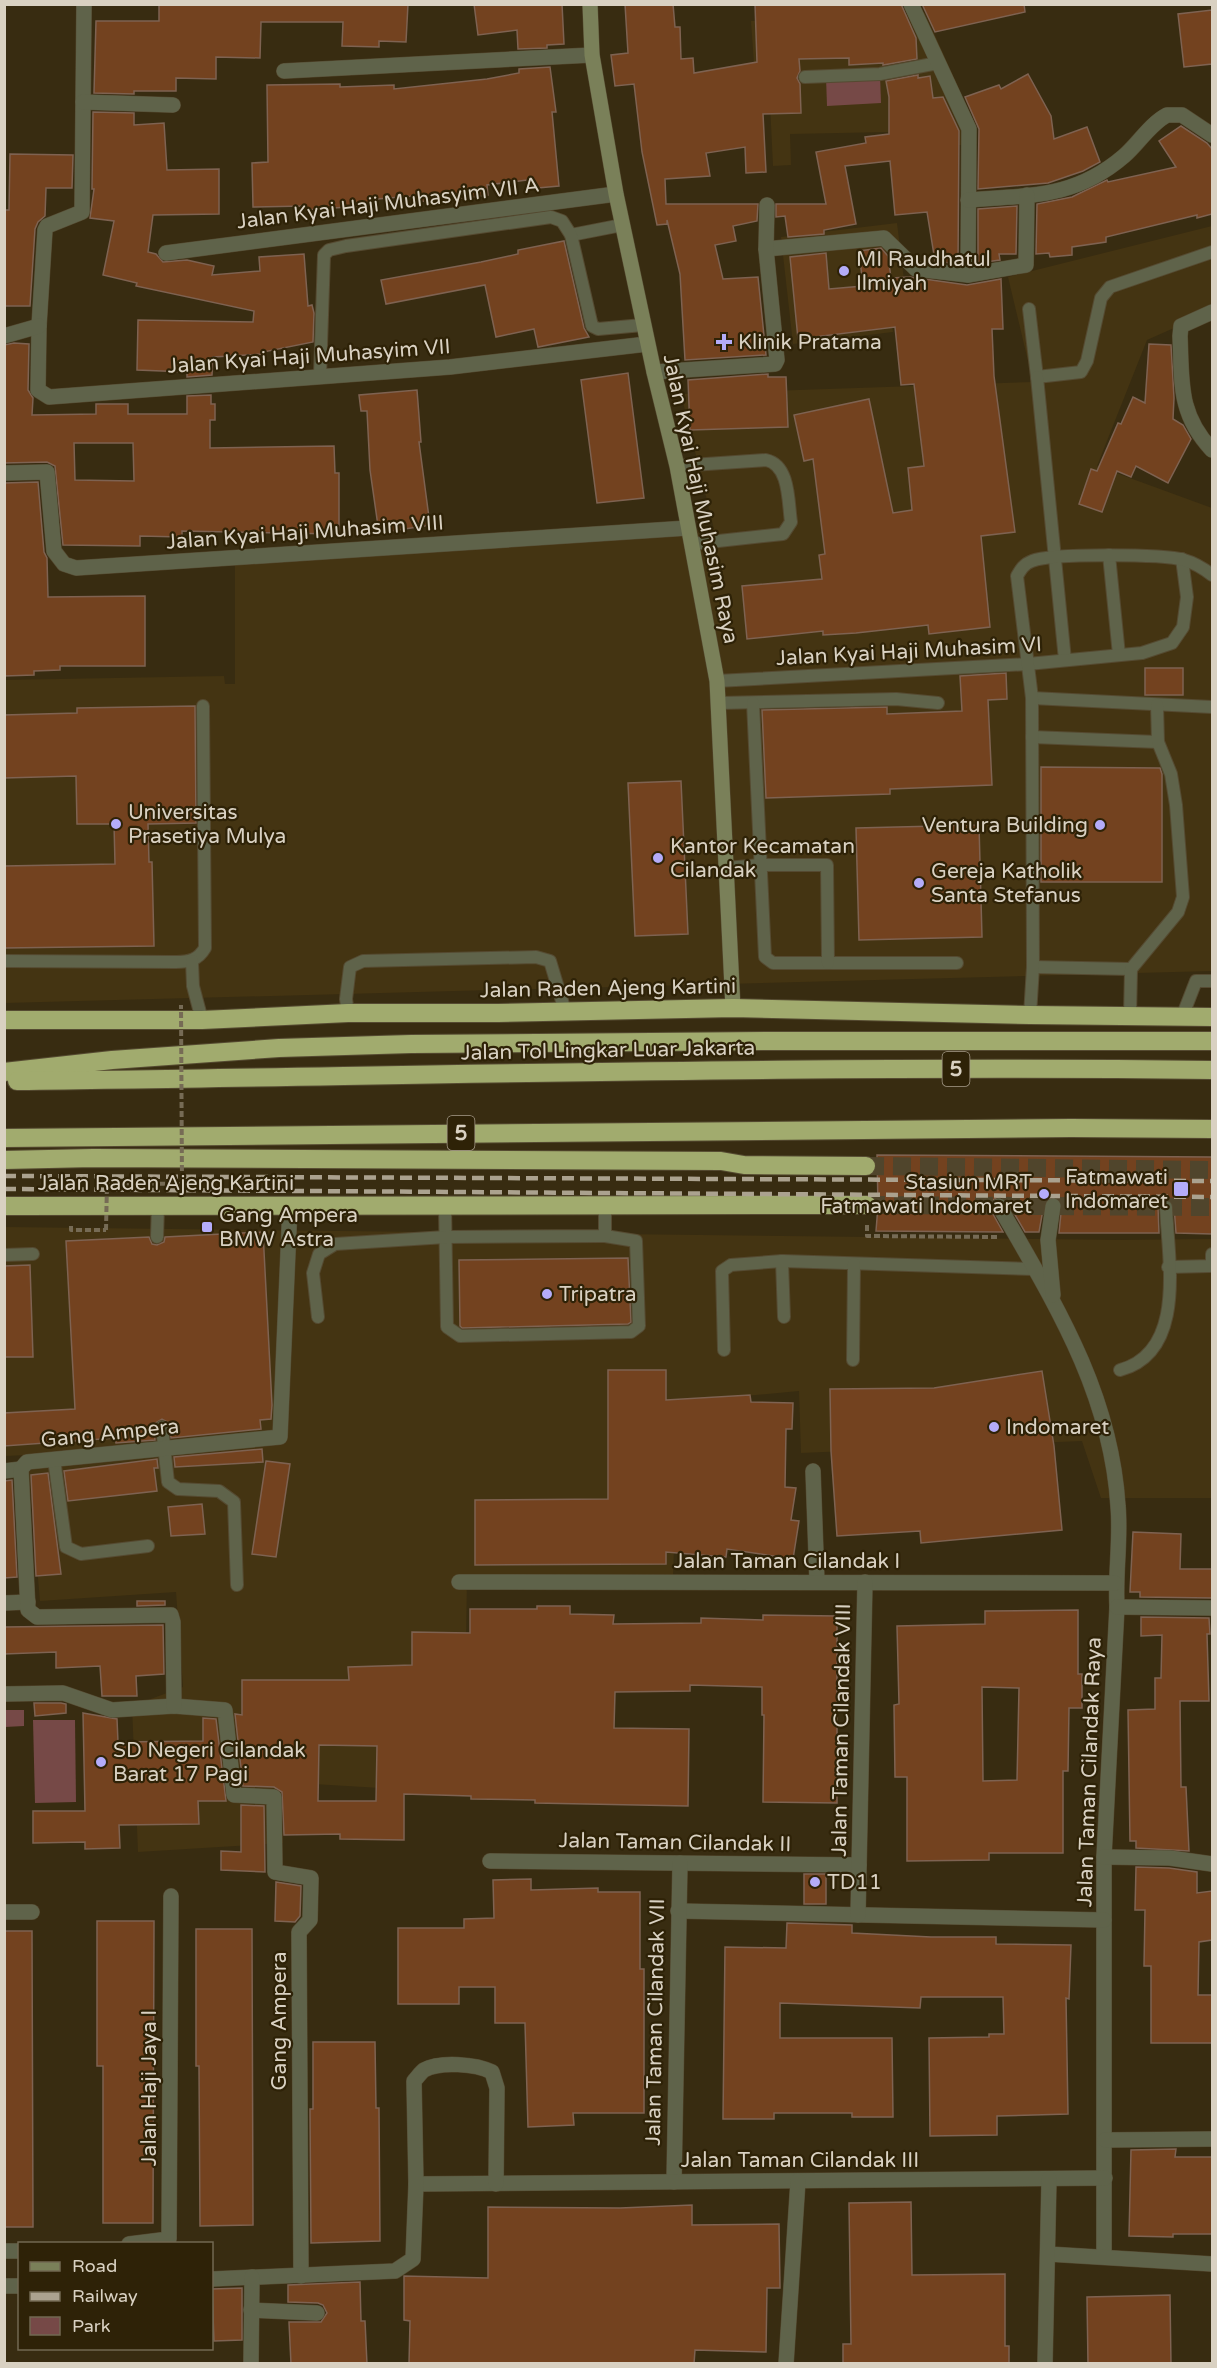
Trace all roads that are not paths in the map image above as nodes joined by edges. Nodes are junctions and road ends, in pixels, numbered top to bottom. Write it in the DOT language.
graph roads {
  1 [pos="84,4"];
  2 [pos="590,4"];
  3 [pos="911,4"];
  4 [pos="592,55"];
  5 [pos="938,63"];
  6 [pos="284,71"];
  7 [pos="805,77"];
  8 [pos="83,102"];
  9 [pos="173,105"];
  10 [pos="1212,135"];
  11 [pos="616,194"];
  12 [pos="1027,195"];
  13 [pos="968,200"];
  14 [pos="767,205"];
  15 [pos="622,225"];
  16 [pos="571,235"];
  17 [pos="766,249"];
  18 [pos="1212,252"];
  19 [pos="166,253"];
  20 [pos="968,275"];
  21 [pos="1029,309"];
  22 [pos="1212,312"];
  23 [pos="643,325"];
  24 [pos="39,326"];
  25 [pos="4,336"];
  26 [pos="647,344"];
  27 [pos="654,372"];
  28 [pos="320,375"];
  29 [pos="1037,377"];
  30 [pos="1212,450"];
  31 [pos="677,466"];
  32 [pos="4,473"];
  33 [pos="688,528"];
  34 [pos="691,544"];
  35 [pos="1109,555"];
  36 [pos="1054,558"];
  37 [pos="1182,559"];
  38 [pos="1212,574"];
  39 [pos="1119,655"];
  40 [pos="1065,660"];
  41 [pos="1028,664"];
  42 [pos="717,681"];
  43 [pos="1032,698"];
  44 [pos="719,703"];
  45 [pos="753,703"];
  46 [pos="938,703"];
  47 [pos="1163,705"];
  48 [pos="203,706"];
  49 [pos="1212,707"];
  50 [pos="1032,737"];
  51 [pos="1158,742"];
  52 [pos="760,865"];
  53 [pos="726,868"];
  54 [pos="4,961"];
  55 [pos="192,961"];
  56 [pos="828,963"];
  57 [pos="957,963"];
  58 [pos="1033,967"];
  59 [pos="1131,969"];
  60 [pos="1212,981"];
  61 [pos="733,1008"];
  62 [pos="565,1011"];
  63 [pos="348,1013"];
  64 [pos="1030,1015"];
  65 [pos="1136,1016"];
  66 [pos="1173,1017"];
  67 [pos="1212,1017"];
  68 [pos="4,1020"];
  69 [pos="202,1020"];
  70 [pos="1212,1041"];
  71 [pos="1212,1070"];
  72 [pos="4,1072"];
  73 [pos="4,1081"];
  74 [pos="1212,1130"];
  75 [pos="4,1138"];
  76 [pos="4,1160"];
  77 [pos="867,1162"];
  78 [pos="158,1205"];
  79 [pos="445,1205"];
  80 [pos="604,1205"];
  81 [pos="867,1205"];
  82 [pos="4,1206"];
  83 [pos="290,1206"];
  84 [pos="999,1206"];
  85 [pos="1053,1206"];
  86 [pos="1166,1207"];
  87 [pos="605,1236"];
  88 [pos="157,1237"];
  89 [pos="446,1237"];
  90 [pos="33,1254"];
  91 [pos="1212,1254"];
  92 [pos="4,1255"];
  93 [pos="782,1261"];
  94 [pos="854,1264"];
  95 [pos="1168,1267"];
  96 [pos="1034,1269"];
  97 [pos="1054,1301"];
  98 [pos="318,1317"];
  99 [pos="784,1317"];
  100 [pos="724,1350"];
  101 [pos="854,1360"];
  102 [pos="1120,1370"];
  103 [pos="162,1427"];
  104 [pos="163,1449"];
  105 [pos="54,1459"];
  106 [pos="21,1469"];
  107 [pos="4,1471"];
  108 [pos="813,1471"];
  109 [pos="148,1546"];
  110 [pos="459,1582"];
  111 [pos="817,1582"];
  112 [pos="865,1582"];
  113 [pos="1115,1583"];
  114 [pos="237,1585"];
  115 [pos="28,1602"];
  116 [pos="4,1603"];
  117 [pos="1117,1607"];
  118 [pos="1212,1608"];
  119 [pos="4,1694"];
  120 [pos="174,1706"];
  121 [pos="1104,1857"];
  122 [pos="490,1861"];
  123 [pos="680,1863"];
  124 [pos="1212,1864"];
  125 [pos="859,1865"];
  126 [pos="171,1896"];
  127 [pos="678,1911"];
  128 [pos="4,1912"];
  129 [pos="32,1912"];
  130 [pos="858,1915"];
  131 [pos="1104,1920"];
  132 [pos="1212,2139"];
  133 [pos="1105,2140"];
  134 [pos="1105,2178"];
  135 [pos="1049,2179"];
  136 [pos="798,2181"];
  137 [pos="674,2182"];
  138 [pos="416,2184"];
  139 [pos="496,2184"];
  140 [pos="145,2242"];
  141 [pos="1048,2254"];
  142 [pos="1104,2256"];
  143 [pos="1212,2264"];
  144 [pos="301,2276"];
  145 [pos="252,2277"];
  146 [pos="213,2279"];
  147 [pos="251,2310"];
  148 [pos="317,2313"];
  149 [pos="251,2364"];
  150 [pos="786,2364"];
  151 [pos="1045,2364"];
  1 -- 8 [label="street"];
  2 -- 4 [label="street, Jalan Kyai Haji Muhasim Raya"];
  3 -- 5 [label="street"];
  4 -- 6 [label="street"];
  4 -- 11 [label="street, Jalan Kyai Haji Muhasim Raya"];
  5 -- 7 [label="lane"];
  5 -- 13 [label="street"];
  8 -- 9 [label="street"];
  8 -- 24 [label="street"];
  10 -- 12 [label="street"];
  11 -- 15 [label="street, Jalan Kyai Haji Muhasim Raya"];
  11 -- 19 [label="street, Jalan Kyai Haji Muhasyim VII A"];
  12 -- 13 [label="street"];
  12 -- 20 [label="street"];
  13 -- 20 [label="street"];
  14 -- 17 [label="street"];
  15 -- 16 [label="lane"];
  15 -- 23 [label="street, Jalan Kyai Haji Muhasim Raya"];
  16 -- 23 [label="lane"];
  16 -- 28 [label="lane"];
  17 -- 20 [label="street"];
  17 -- 27 [label="street"];
  18 -- 29 [label="lane"];
  21 -- 29 [label="lane, Jalan Kyai Haji Muhasim VI"];
  22 -- 30 [label="street"];
  23 -- 26 [label="street, Jalan Kyai Haji Muhasim Raya"];
  24 -- 25 [label="street"];
  24 -- 28 [label="street, Jalan Kyai Haji Muhasyim VII"];
  26 -- 27 [label="street, Jalan Kyai Haji Muhasim Raya"];
  26 -- 28 [label="street, Jalan Kyai Haji Muhasyim VII"];
  27 -- 31 [label="street, Jalan Kyai Haji Muhasim Raya"];
  29 -- 36 [label="lane, Jalan Kyai Haji Muhasim VI"];
  31 -- 33 [label="street, Jalan Kyai Haji Muhasim Raya"];
  31 -- 34 [label="lane"];
  32 -- 33 [label="street, Jalan Kyai Haji Muhasim VIII"];
  33 -- 34 [label="street, Jalan Kyai Haji Muhasim Raya"];
  34 -- 42 [label="street, Jalan Kyai Haji Muhasim Raya"];
  35 -- 36 [label="lane"];
  35 -- 37 [label="lane"];
  35 -- 39 [label="lane"];
  36 -- 40 [label="lane, Jalan Kyai Haji Muhasim VI"];
  36 -- 41 [label="lane"];
  37 -- 38 [label="lane"];
  37 -- 39 [label="lane"];
  39 -- 40 [label="lane"];
  40 -- 41 [label="lane, Jalan Kyai Haji Muhasim VI"];
  41 -- 42 [label="lane, Jalan Kyai Haji Muhasim VI"];
  41 -- 43 [label="lane"];
  42 -- 44 [label="street, Jalan Kyai Haji Muhasim Raya"];
  43 -- 47 [label="lane"];
  43 -- 50 [label="lane"];
  44 -- 45 [label="lane"];
  44 -- 53 [label="street, Jalan Kyai Haji Muhasim Raya"];
  45 -- 46 [label="lane"];
  45 -- 52 [label="lane"];
  47 -- 49 [label="lane"];
  47 -- 51 [label="lane"];
  48 -- 55 [label="lane"];
  50 -- 51 [label="lane"];
  50 -- 58 [label="lane"];
  51 -- 59 [label="lane"];
  52 -- 53 [label="lane"];
  52 -- 56 [label="lane"];
  52 -- 56 [label="lane"];
  53 -- 61 [label="street, Jalan Kyai Haji Muhasim Raya"];
  54 -- 55 [label="lane"];
  55 -- 69 [label="lane"];
  56 -- 57 [label="lane"];
  58 -- 59 [label="lane"];
  58 -- 64 [label="lane"];
  59 -- 65 [label="lane"];
  60 -- 66 [label="lane"];
  61 -- 62 [label="highway, Jalan Raden Ajeng Kartini"];
  61 -- 64 [label="highway, Jalan Raden Ajeng Kartini"];
  62 -- 63 [label="highway, Jalan Raden Ajeng Kartini"];
  62 -- 63 [label="lane"];
  63 -- 69 [label="highway, Jalan Raden Ajeng Kartini"];
  64 -- 65 [label="highway, Jalan Raden Ajeng Kartini"];
  65 -- 66 [label="highway, Jalan Raden Ajeng Kartini"];
  66 -- 67 [label="highway, Jalan Raden Ajeng Kartini"];
  68 -- 69 [label="highway, Jalan Raden Ajeng Kartini"];
  70 -- 72 [label="highway"];
  71 -- 73 [label="highway, Jalan Tol Lingkar Luar Jakarta / 5"];
  74 -- 75 [label="highway, 5"];
  76 -- 77 [label="highway"];
  78 -- 82 [label="highway, Jalan Raden Ajeng Kartini"];
  78 -- 83 [label="highway, Jalan Raden Ajeng Kartini"];
  78 -- 88 [label="lane"];
  79 -- 80 [label="highway, Jalan Raden Ajeng Kartini"];
  79 -- 83 [label="highway, Jalan Raden Ajeng Kartini"];
  79 -- 89 [label="lane"];
  80 -- 81 [label="highway, Jalan Raden Ajeng Kartini"];
  80 -- 87 [label="lane"];
  83 -- 104 [label="street, Gang Ampera"];
  84 -- 96 [label="street, Jalan Taman Cilandak Raya"];
  85 -- 97 [label="street, Jalan Taman Cilandak Raya"];
  86 -- 95 [label="lane"];
  87 -- 89 [label="lane"];
  87 -- 89 [label="lane"];
  89 -- 98 [label="lane"];
  90 -- 92 [label="lane"];
  91 -- 95 [label="lane"];
  93 -- 94 [label="lane"];
  93 -- 99 [label="lane"];
  93 -- 100 [label="lane"];
  94 -- 96 [label="lane"];
  94 -- 101 [label="lane"];
  95 -- 102 [label="lane"];
  96 -- 97 [label="street, Jalan Taman Cilandak Raya"];
  97 -- 113 [label="street, Jalan Taman Cilandak Raya"];
  103 -- 104 [label="lane"];
  104 -- 105 [label="street, Gang Ampera"];
  104 -- 114 [label="lane"];
  105 -- 106 [label="street, Gang Ampera"];
  105 -- 109 [label="lane"];
  106 -- 107 [label="street"];
  106 -- 115 [label="street, Gang Ampera"];
  108 -- 111 [label="street"];
  110 -- 111 [label="street, Jalan Taman Cilandak I"];
  111 -- 112 [label="street, Jalan Taman Cilandak I"];
  112 -- 113 [label="street, Jalan Taman Cilandak I"];
  112 -- 125 [label="street, Jalan Taman Cilandak VIII"];
  113 -- 117 [label="street, Jalan Taman Cilandak Raya"];
  115 -- 116 [label="street"];
  115 -- 120 [label="street"];
  117 -- 118 [label="street"];
  117 -- 121 [label="street, Jalan Taman Cilandak Raya"];
  119 -- 120 [label="street, Gang Ampera"];
  120 -- 144 [label="street, Gang Ampera"];
  121 -- 124 [label="street"];
  121 -- 131 [label="street, Jalan Taman Cilandak Raya"];
  122 -- 123 [label="street, Jalan Taman Cilandak II"];
  123 -- 125 [label="street, Jalan Taman Cilandak II"];
  123 -- 127 [label="street, Jalan Taman Cilandak VII"];
  125 -- 130 [label="street, Jalan Taman Cilandak VIII"];
  126 -- 140 [label="street, Jalan Haji Jaya I"];
  127 -- 130 [label="street"];
  127 -- 137 [label="street, Jalan Taman Cilandak VII"];
  128 -- 129 [label="street"];
  130 -- 131 [label="street"];
  131 -- 133 [label="street, Jalan Taman Cilandak Raya"];
  132 -- 133 [label="street"];
  133 -- 134 [label="street, Jalan Taman Cilandak Raya"];
  134 -- 135 [label="street, Jalan Taman Cilandak III"];
  134 -- 142 [label="street, Jalan Taman Cilandak Raya"];
  135 -- 136 [label="street, Jalan Taman Cilandak III"];
  135 -- 141 [label="street"];
  136 -- 137 [label="street, Jalan Taman Cilandak III"];
  136 -- 150 [label="street"];
  137 -- 139 [label="street, Jalan Taman Cilandak III"];
  138 -- 139 [label="street, Jalan Taman Cilandak III"];
  138 -- 139 [label="street"];
  138 -- 144 [label="street"];
  141 -- 142 [label="street"];
  141 -- 151 [label="street"];
  142 -- 143 [label="street"];
  144 -- 145 [label="street"];
  145 -- 146 [label="street"];
  145 -- 147 [label="street"];
  147 -- 148 [label="street"];
  147 -- 149 [label="street"];
}
